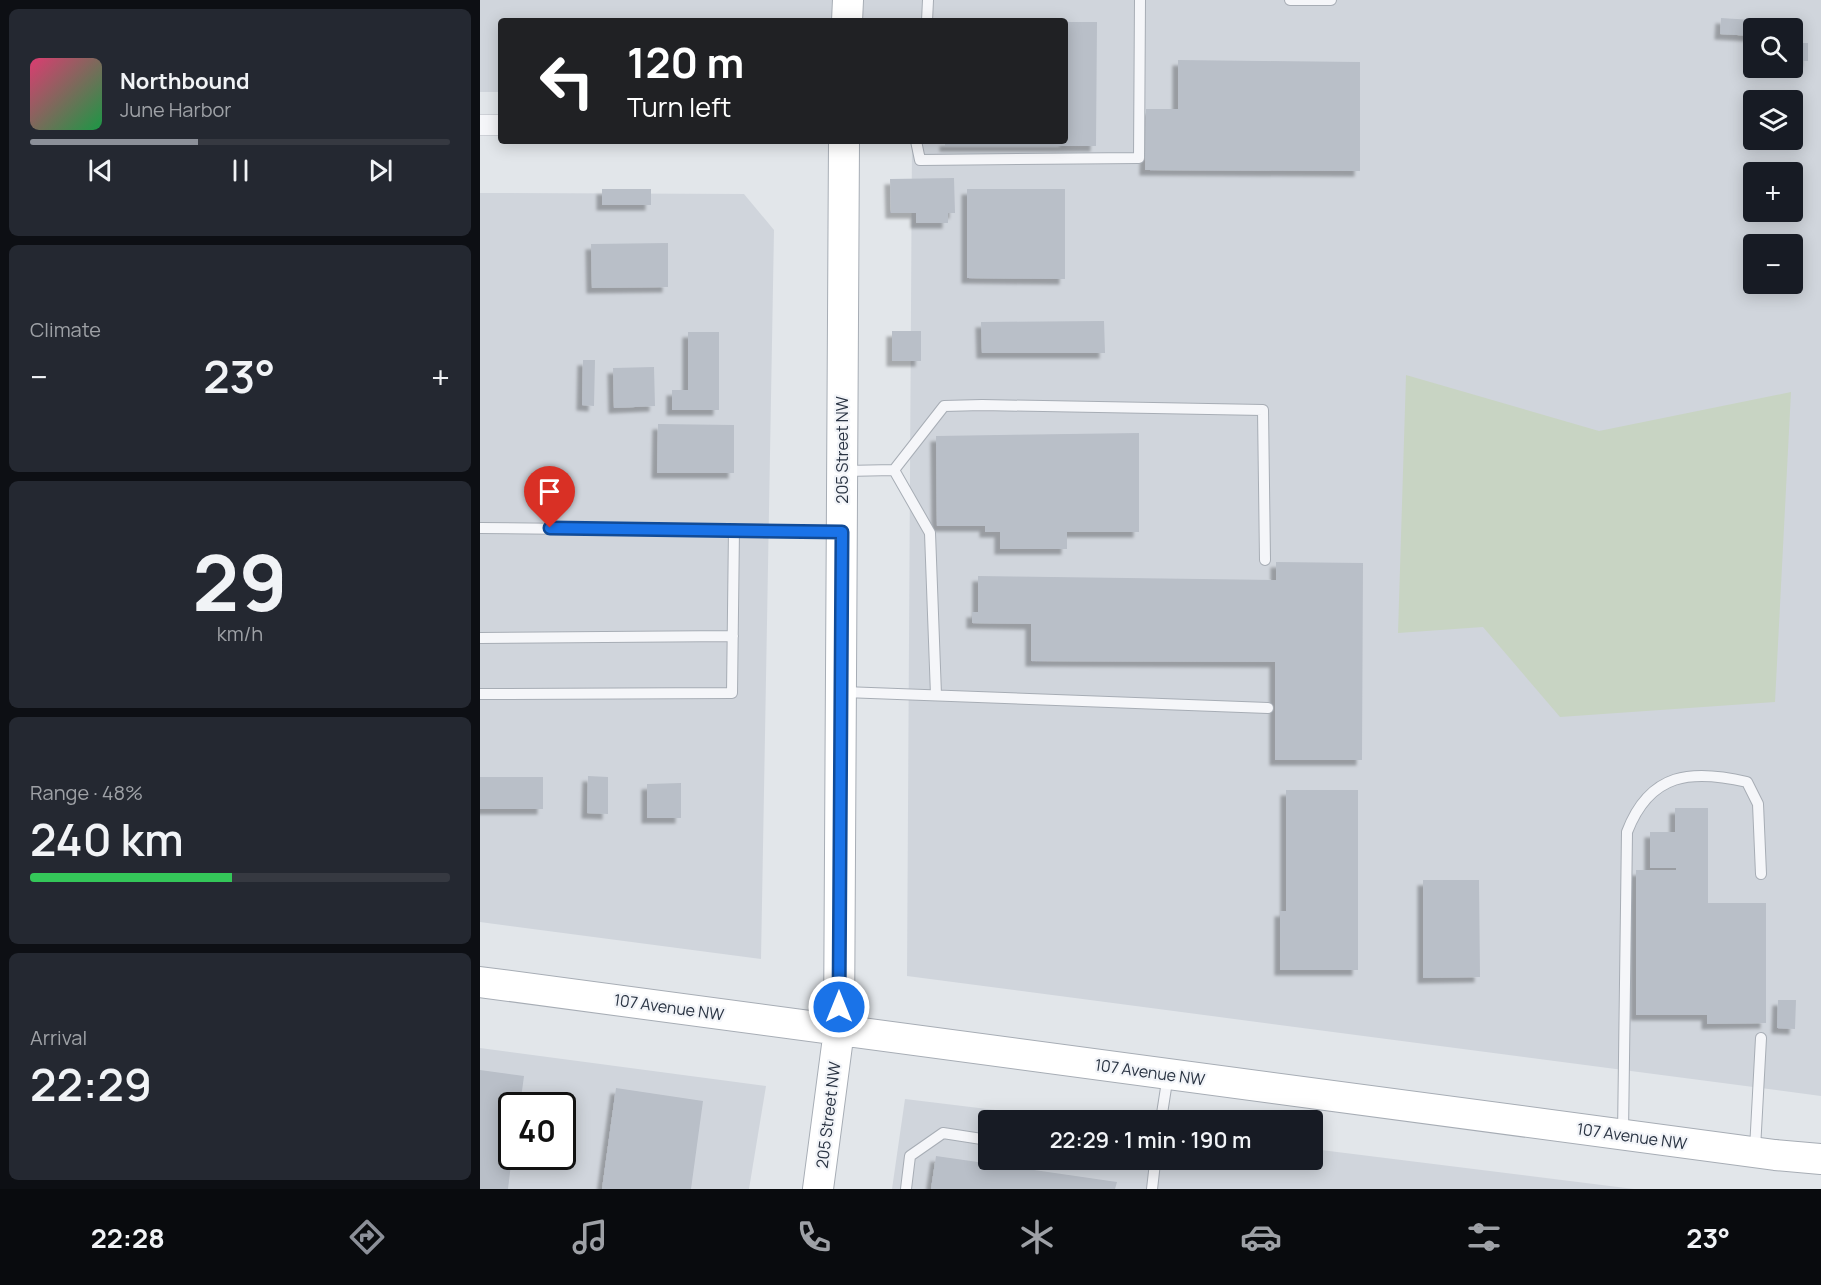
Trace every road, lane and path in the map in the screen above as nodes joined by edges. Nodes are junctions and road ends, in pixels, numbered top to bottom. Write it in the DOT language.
graph roads {
  1 [pos="848,0"];
  2 [pos="928,0"];
  3 [pos="1140,0"];
  4 [pos="1290,0"];
  5 [pos="1331,0"];
  6 [pos="847,18"];
  7 [pos="927,18"];
  8 [pos="480,125"];
  9 [pos="498,125"];
  10 [pos="844,144"];
  11 [pos="917,144"];
  12 [pos="894,470"];
  13 [pos="842,471"];
  14 [pos="480,528"];
  15 [pos="734,529"];
  16 [pos="842,532"];
  17 [pos="1264,560"];
  18 [pos="733,636"];
  19 [pos="480,638"];
  20 [pos="841,692"];
  21 [pos="480,694"];
  22 [pos="936,695"];
  23 [pos="1268,708"];
  24 [pos="1761,874"];
  25 [pos="480,982"];
  26 [pos="839,1030"];
  27 [pos="1761,1038"];
  28 [pos="1168,1074"];
  29 [pos="1163,1110"];
  30 [pos="1623,1135"];
  31 [pos="978,1138"];
  32 [pos="1755,1152"];
  33 [pos="1821,1159"];
  34 [pos="1154,1170"];
  35 [pos="818,1189"];
  36 [pos="906,1189"];
  37 [pos="1152,1189"];
  1 -- 6 [label="street"];
  2 -- 7 [label="lane"];
  3 -- 11 [label="lane"];
  4 -- 5 [label="lane"];
  8 -- 9 [label="street"];
  10 -- 13 [label="street, 205 Street NW"];
  12 -- 13 [label="lane"];
  12 -- 17 [label="lane"];
  12 -- 22 [label="lane"];
  13 -- 16 [label="street, 205 Street NW"];
  14 -- 15 [label="lane"];
  15 -- 16 [label="lane"];
  15 -- 18 [label="lane"];
  16 -- 20 [label="street, 205 Street NW"];
  18 -- 19 [label="lane"];
  18 -- 21 [label="lane"];
  20 -- 22 [label="lane"];
  20 -- 26 [label="street, 205 Street NW"];
  22 -- 23 [label="lane"];
  24 -- 30 [label="lane"];
  25 -- 26 [label="street, 107 Avenue NW"];
  26 -- 28 [label="street, 107 Avenue NW"];
  26 -- 35 [label="street, 205 Street NW"];
  27 -- 32 [label="lane"];
  28 -- 29 [label="lane"];
  28 -- 30 [label="street, 107 Avenue NW"];
  30 -- 32 [label="street, 107 Avenue NW"];
  31 -- 36 [label="lane"];
  32 -- 33 [label="street, 107 Avenue NW"];
  34 -- 37 [label="lane"];
}
